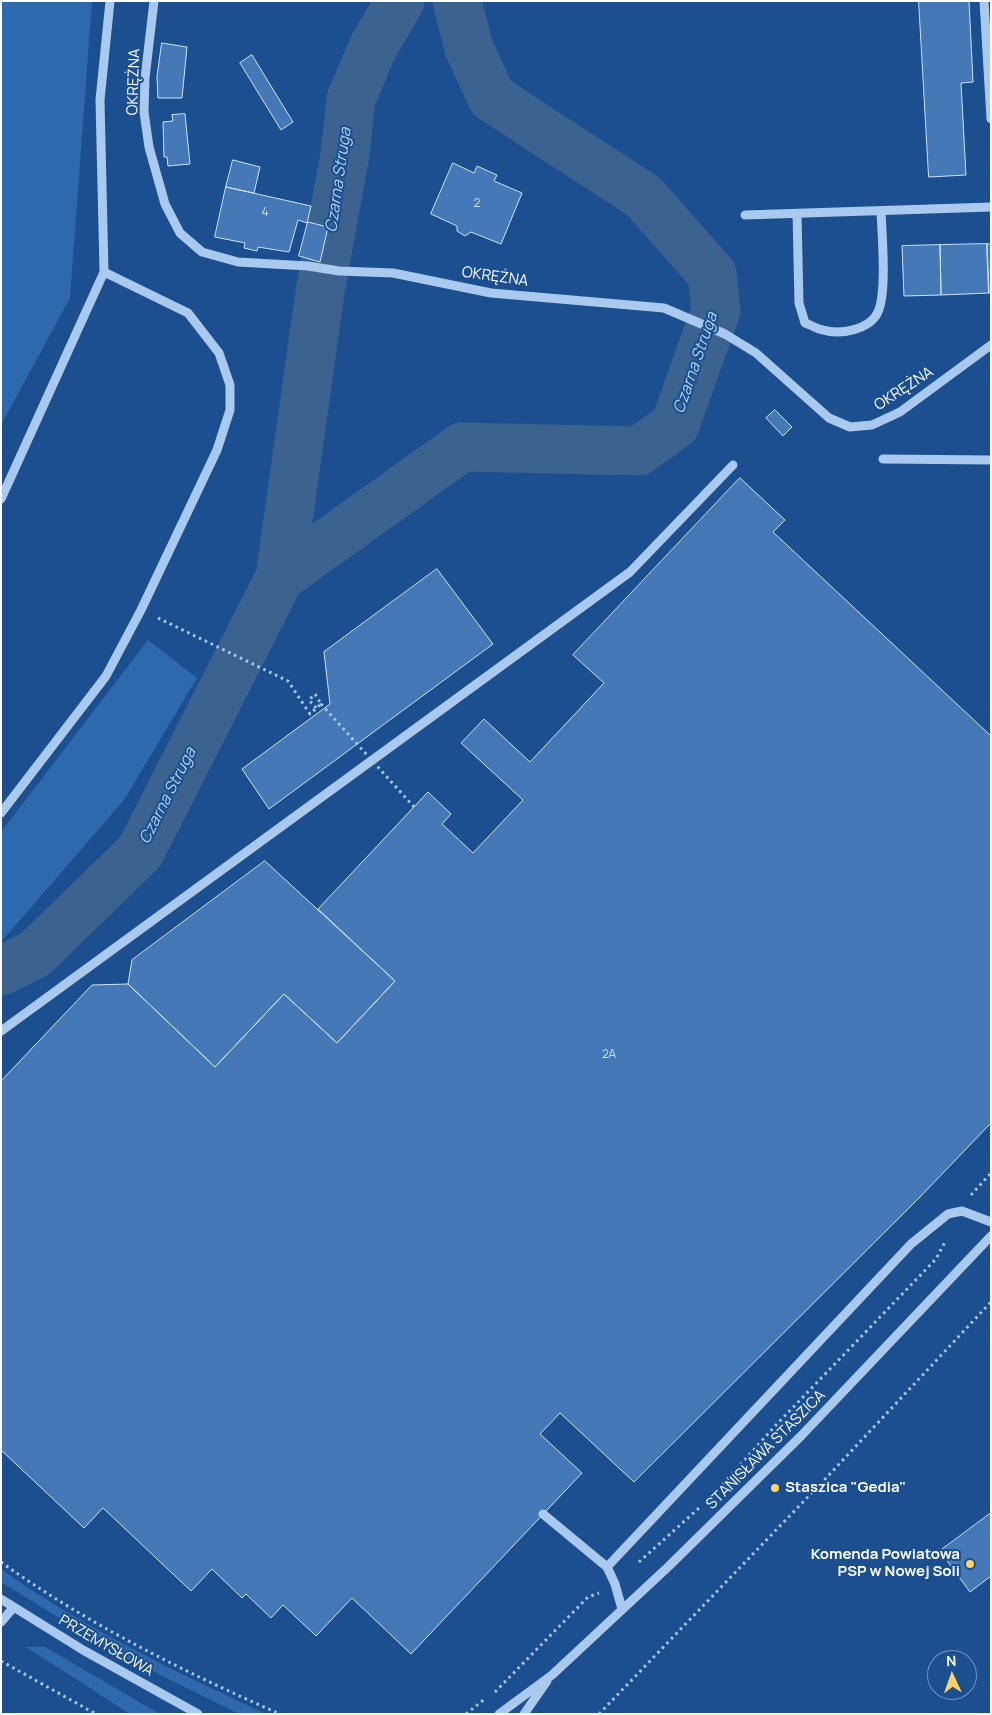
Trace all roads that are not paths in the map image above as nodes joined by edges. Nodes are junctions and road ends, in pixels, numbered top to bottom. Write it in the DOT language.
graph roads {
  1 [pos="110,1"];
  2 [pos="154,1"];
  3 [pos="984,1"];
  4 [pos="989,71"];
  5 [pos="991,119"];
  6 [pos="991,207"];
  7 [pos="881,212"];
  8 [pos="797,214"];
  9 [pos="745,216"];
  10 [pos="104,272"];
  11 [pos="991,345"];
  12 [pos="883,459"];
  13 [pos="991,460"];
  14 [pos="733,465"];
  15 [pos="1,498"];
  16 [pos="1,813"];
  17 [pos="1,1031"];
  18 [pos="991,1222"];
  19 [pos="991,1236"];
  20 [pos="543,1514"];
  21 [pos="607,1567"];
  22 [pos="1,1599"];
  23 [pos="13,1608"];
  24 [pos="622,1609"];
  25 [pos="1,1622"];
  26 [pos="552,1675"];
  27 [pos="198,1714"];
  28 [pos="499,1714"];
  29 [pos="524,1714"];
  1 -- 10 [label="street"];
  2 -- 11 [label="street, OKRĘŻNA"];
  3 -- 4 [label="street"];
  4 -- 5 [label="street"];
  6 -- 7 [label="street"];
  7 -- 8 [label="street"];
  7 -- 8 [label="street"];
  8 -- 9 [label="street"];
  10 -- 15 [label="street"];
  10 -- 16 [label="street"];
  12 -- 13 [label="street"];
  14 -- 17 [label="street"];
  18 -- 21 [label="street"];
  19 -- 24 [label="street, STANISŁAWA STASZICA"];
  20 -- 21 [label="street"];
  21 -- 24 [label="street"];
  22 -- 23 [label="street, PRZEMYSŁOWA"];
  23 -- 25 [label="street"];
  23 -- 27 [label="street, PRZEMYSŁOWA"];
  24 -- 26 [label="street, STANISŁAWA STASZICA"];
  26 -- 28 [label="street, STANISŁAWA STASZICA"];
  26 -- 29 [label="street, STANISŁAWA STASZICA"];
}
